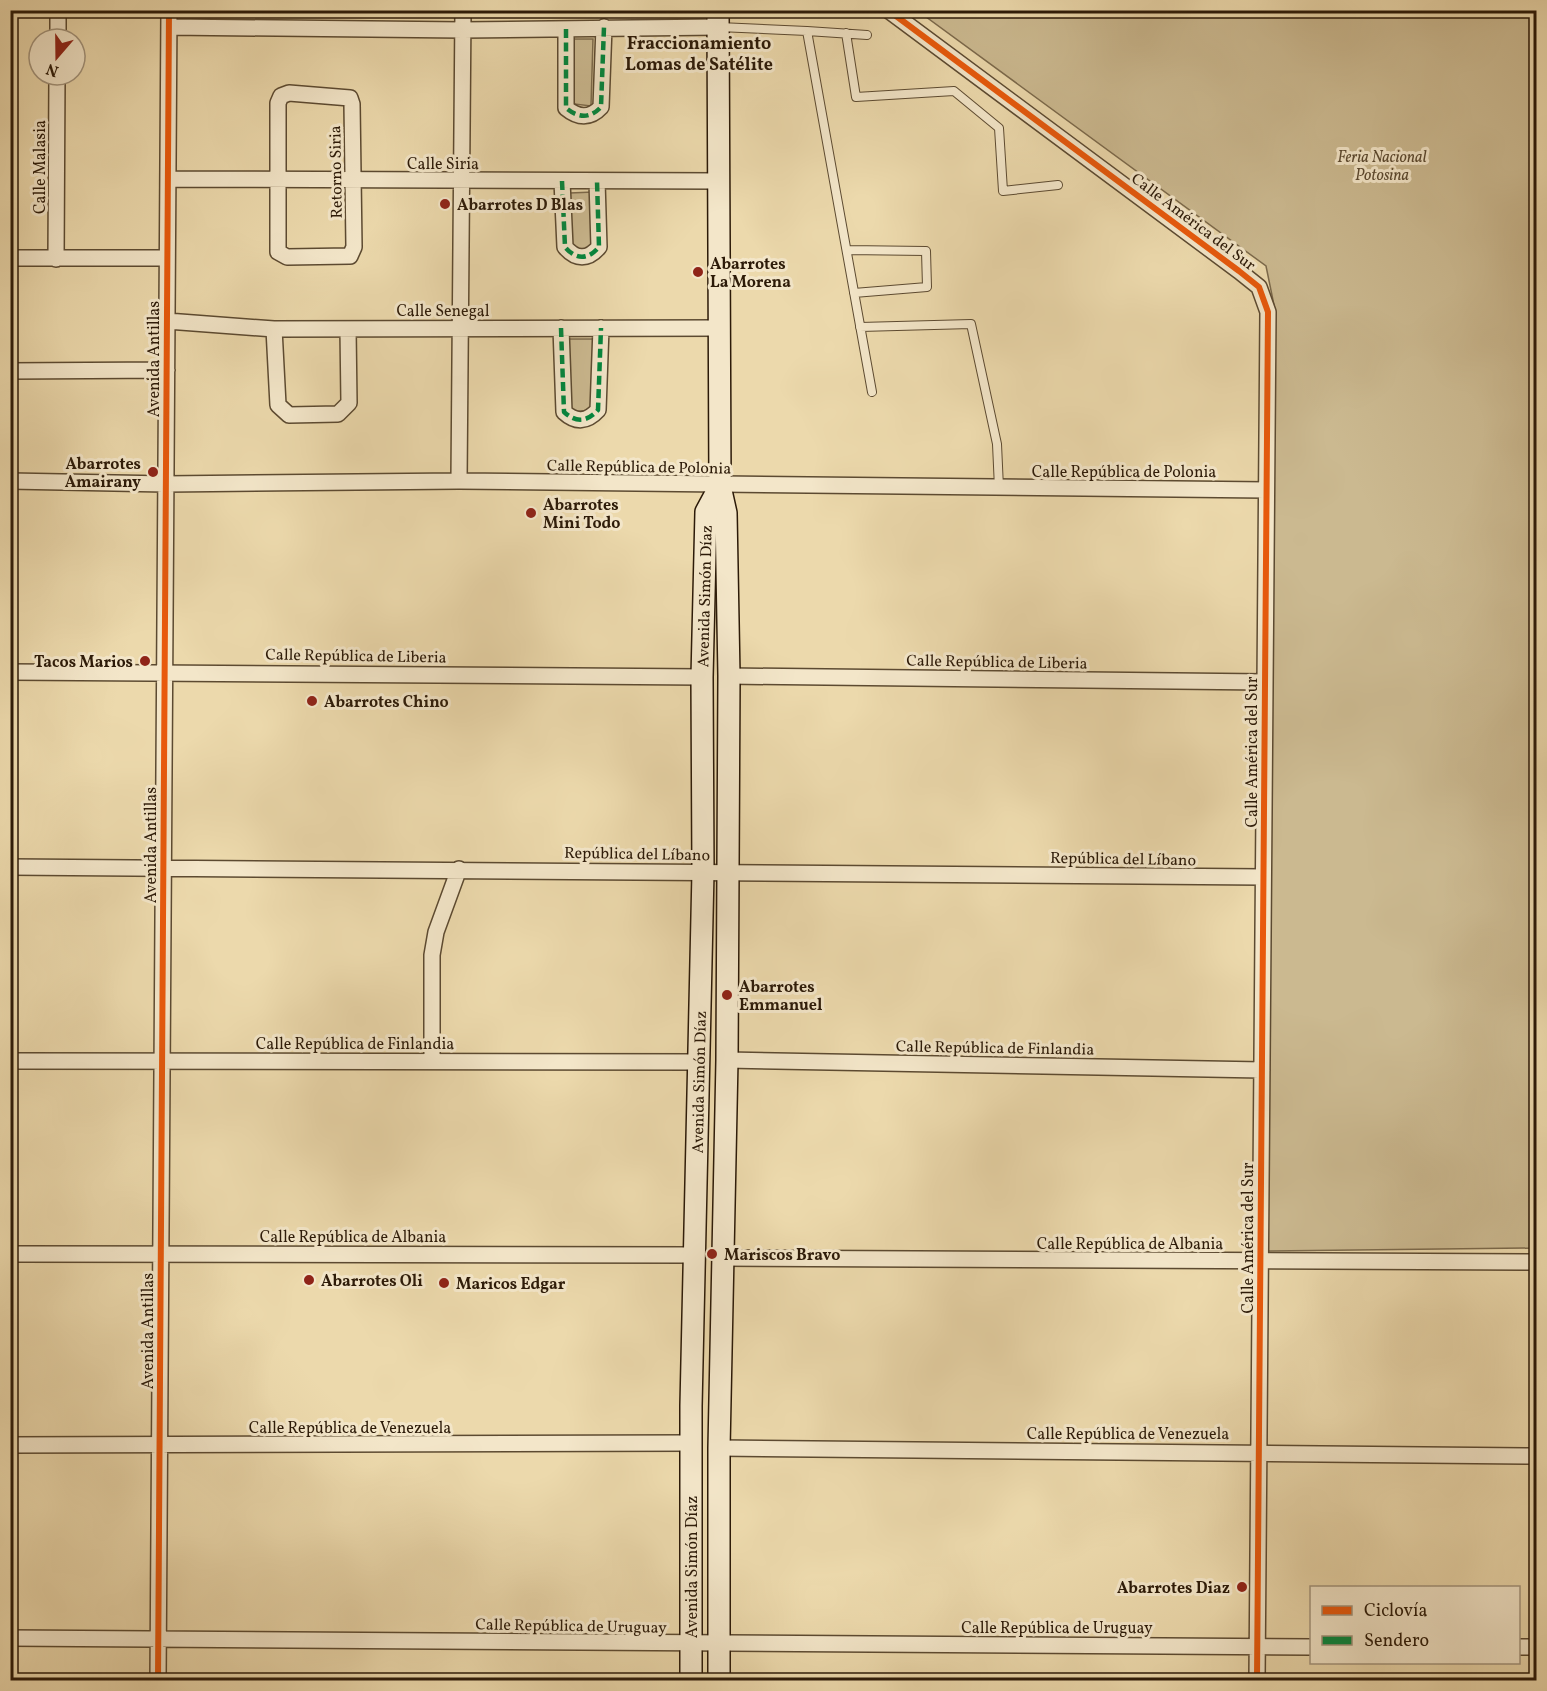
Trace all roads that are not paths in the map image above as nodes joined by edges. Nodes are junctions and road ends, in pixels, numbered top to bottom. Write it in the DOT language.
graph roads {
  1 [pos="58,10"];
  2 [pos="169,10"];
  3 [pos="463,10"];
  4 [pos="888,10"];
  5 [pos="718,19"];
  6 [pos="58,27"];
  7 [pos="169,27"];
  8 [pos="604,27"];
  9 [pos="566,29"];
  10 [pos="463,30"];
  11 [pos="807,31"];
  12 [pos="846,33"];
  13 [pos="867,35"];
  14 [pos="57,87"];
  15 [pos="168,179"];
  16 [pos="352,180"];
  17 [pos="277,181"];
  18 [pos="562,181"];
  19 [pos="597,181"];
  20 [pos="718,181"];
  21 [pos="462,182"];
  22 [pos="1058,184"];
  23 [pos="847,250"];
  24 [pos="10,258"];
  25 [pos="167,258"];
  26 [pos="56,259"];
  27 [pos="854,293"];
  28 [pos="167,321"];
  29 [pos="462,327"];
  30 [pos="860,327"];
  31 [pos="561,328"];
  32 [pos="601,328"];
  33 [pos="719,328"];
  34 [pos="274,329"];
  35 [pos="348,329"];
  36 [pos="167,370"];
  37 [pos="10,371"];
  38 [pos="872,392"];
  39 [pos="10,481"];
  40 [pos="459,481"];
  41 [pos="166,484"];
  42 [pos="720,486"];
  43 [pos="999,488"];
  44 [pos="1266,490"];
  45 [pos="10,672"];
  46 [pos="165,672"];
  47 [pos="702,676"];
  48 [pos="729,676"];
  49 [pos="1265,682"];
  50 [pos="163,866"];
  51 [pos="10,867"];
  52 [pos="459,869"];
  53 [pos="703,872"];
  54 [pos="726,872"];
  55 [pos="1263,877"];
  56 [pos="162,1060"];
  57 [pos="727,1060"];
  58 [pos="10,1061"];
  59 [pos="432,1061"];
  60 [pos="699,1062"];
  61 [pos="1262,1070"];
  62 [pos="10,1254"];
  63 [pos="161,1254"];
  64 [pos="696,1255"];
  65 [pos="723,1258"];
  66 [pos="1261,1261"];
  67 [pos="1536,1262"];
  68 [pos="690,1443"];
  69 [pos="10,1445"];
  70 [pos="160,1446"];
  71 [pos="719,1448"];
  72 [pos="1259,1452"];
  73 [pos="1536,1456"];
  74 [pos="10,1638"];
  75 [pos="159,1639"];
  76 [pos="718,1643"];
  77 [pos="691,1644"];
  78 [pos="1258,1647"];
  79 [pos="1310,1647"];
  80 [pos="1520,1647"];
  81 [pos="1536,1647"];
  82 [pos="158,1680"];
  83 [pos="691,1680"];
  84 [pos="719,1680"];
  85 [pos="1257,1680"];
  1 -- 6 [label="street"];
  2 -- 7 [label="street, Avenida Antillas"];
  3 -- 10 [label="street"];
  4 -- 44 [label="street, Calle América del Sur"];
  5 -- 8 [label="street"];
  5 -- 11 [label="lane"];
  5 -- 20 [label="main road, Avenida Simón Díaz"];
  7 -- 10 [label="street"];
  7 -- 15 [label="street, Avenida Antillas"];
  8 -- 9 [label="street"];
  8 -- 9 [label="street"];
  9 -- 10 [label="street"];
  10 -- 21 [label="street"];
  11 -- 12 [label="lane"];
  11 -- 23 [label="lane"];
  12 -- 13 [label="lane"];
  12 -- 22 [label="lane"];
  14 -- 26 [label="street, Calle Malasia"];
  15 -- 17 [label="street, Calle Siria"];
  15 -- 25 [label="street, Avenida Antillas"];
  16 -- 17 [label="street, Calle Siria"];
  16 -- 17 [label="street, Retorno Siria"];
  16 -- 17 [label="street, Retorno Siria"];
  16 -- 21 [label="street, Calle Siria"];
  18 -- 19 [label="street, Calle Siria"];
  18 -- 19 [label="street"];
  18 -- 21 [label="street, Calle Siria"];
  19 -- 20 [label="street, Calle Siria"];
  20 -- 33 [label="main road, Avenida Simón Díaz"];
  21 -- 29 [label="street"];
  23 -- 27 [label="lane"];
  23 -- 27 [label="lane"];
  24 -- 26 [label="street"];
  25 -- 26 [label="street"];
  25 -- 28 [label="street, Avenida Antillas"];
  27 -- 30 [label="lane"];
  28 -- 34 [label="street, Calle Senegal"];
  28 -- 36 [label="street, Avenida Antillas"];
  29 -- 31 [label="street, Calle Senegal"];
  29 -- 35 [label="street, Calle Senegal"];
  29 -- 40 [label="street"];
  30 -- 38 [label="lane"];
  30 -- 43 [label="lane"];
  31 -- 32 [label="street, Calle Senegal"];
  31 -- 32 [label="street"];
  32 -- 33 [label="street, Calle Senegal"];
  33 -- 42 [label="main road, Avenida Simón Díaz"];
  34 -- 35 [label="street, Calle Senegal"];
  34 -- 35 [label="street"];
  36 -- 37 [label="street"];
  36 -- 41 [label="street, Avenida Antillas"];
  39 -- 41 [label="street, Calle República de Polonia"];
  40 -- 41 [label="street, Calle República de Polonia"];
  40 -- 42 [label="street, Calle República de Polonia"];
  41 -- 46 [label="street, Avenida Antillas"];
  42 -- 43 [label="street, Calle República de Polonia"];
  42 -- 47 [label="main road, Avenida Simón Díaz"];
  42 -- 48 [label="main road, Avenida Simón Díaz"];
  43 -- 44 [label="street, Calle República de Polonia"];
  44 -- 49 [label="street, Calle América del Sur"];
  45 -- 46 [label="street, Calle República de Liberia"];
  46 -- 47 [label="street, Calle República de Liberia"];
  46 -- 50 [label="street, Avenida Antillas"];
  47 -- 53 [label="main road, Avenida Simón Díaz"];
  48 -- 49 [label="street, Calle República de Liberia"];
  48 -- 54 [label="main road, Avenida Simón Díaz"];
  49 -- 55 [label="street, Calle América del Sur"];
  50 -- 51 [label="street, República del Líbano"];
  50 -- 52 [label="street, República del Líbano"];
  50 -- 56 [label="street, Avenida Antillas"];
  52 -- 53 [label="street, República del Líbano"];
  52 -- 59 [label="street"];
  53 -- 54 [label="street, República del Líbano"];
  53 -- 60 [label="main road, Avenida Simón Díaz"];
  54 -- 55 [label="street, República del Líbano"];
  54 -- 57 [label="main road, Avenida Simón Díaz"];
  55 -- 61 [label="street, Calle América del Sur"];
  56 -- 58 [label="street, Calle República de Finlandia"];
  56 -- 59 [label="street, Calle República de Finlandia"];
  56 -- 63 [label="street, Avenida Antillas"];
  57 -- 61 [label="street, Calle República de Finlandia"];
  57 -- 65 [label="main road, Avenida Simón Díaz"];
  59 -- 60 [label="street, Calle República de Finlandia"];
  60 -- 64 [label="main road, Avenida Simón Díaz"];
  61 -- 66 [label="street, Calle América del Sur"];
  62 -- 63 [label="street, Calle República de Albania"];
  63 -- 64 [label="street, Calle República de Albania"];
  63 -- 70 [label="street, Avenida Antillas"];
  64 -- 68 [label="main road, Avenida Simón Díaz"];
  65 -- 66 [label="street, Calle República de Albania"];
  65 -- 71 [label="main road, Avenida Simón Díaz"];
  66 -- 67 [label="street, Calle República de Albania"];
  66 -- 72 [label="street, Calle América del Sur"];
  68 -- 70 [label="street, Calle República de Venezuela"];
  68 -- 77 [label="main road, Avenida Simón Díaz"];
  69 -- 70 [label="street, Calle República de Venezuela"];
  70 -- 75 [label="street, Avenida Antillas"];
  71 -- 72 [label="street, Calle República de Venezuela"];
  71 -- 76 [label="main road, Avenida Simón Díaz"];
  72 -- 73 [label="street, Calle República de Venezuela"];
  72 -- 78 [label="street, Calle América del Sur"];
  74 -- 75 [label="street, Calle República de Uruguay"];
  75 -- 77 [label="street, Calle República de Uruguay"];
  75 -- 82 [label="street, Avenida Antillas"];
  76 -- 77 [label="street, Calle República de Uruguay"];
  76 -- 78 [label="street, Calle República de Uruguay"];
  76 -- 84 [label="main road, Avenida Simón Díaz"];
  77 -- 83 [label="main road, Avenida Simón Díaz"];
  78 -- 79 [label="street, Calle República de Uruguay"];
  78 -- 85 [label="street, Calle América del Sur"];
  80 -- 81 [label="street"];
}
